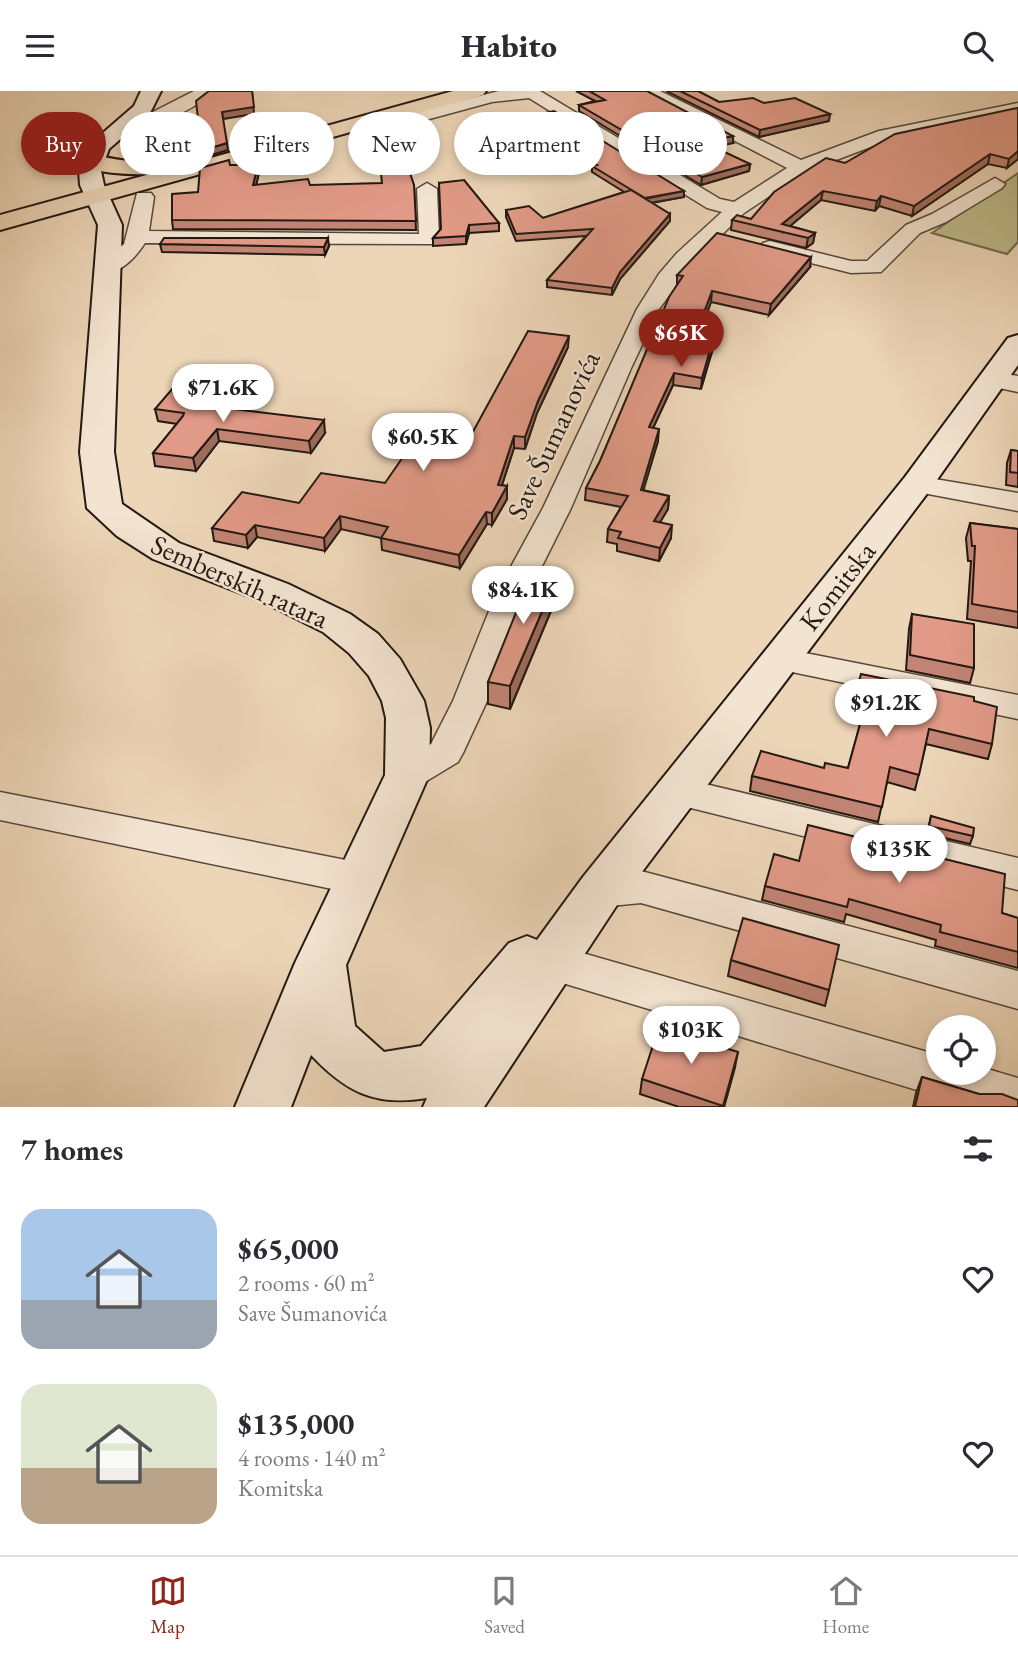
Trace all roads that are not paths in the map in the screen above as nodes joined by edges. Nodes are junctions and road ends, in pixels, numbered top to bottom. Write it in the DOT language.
graph roads {
  1 [pos="151,91"];
  2 [pos="207,91"];
  3 [pos="459,91"];
  4 [pos="476,91"];
  5 [pos="647,91"];
  6 [pos="1018,107"];
  7 [pos="140,112"];
  8 [pos="168,112"];
  9 [pos="437,112"];
  10 [pos="120,130"];
  11 [pos="106,145"];
  12 [pos="215,156"];
  13 [pos="800,167"];
  14 [pos="72,175"];
  15 [pos="152,175"];
  16 [pos="995,184"];
  17 [pos="428,189"];
  18 [pos="144,197"];
  19 [pos="85,200"];
  20 [pos="737,209"];
  21 [pos="0,213"];
  22 [pos="0,223"];
  23 [pos="710,234"];
  24 [pos="137,237"];
  25 [pos="108,267"];
  26 [pos="1018,344"];
  27 [pos="1006,382"];
  28 [pos="917,484"];
  29 [pos="1018,502"];
  30 [pos="780,659"];
  31 [pos="1018,707"];
  32 [pos="408,775"];
  33 [pos="680,792"];
  34 [pos="0,806"];
  35 [pos="1018,874"];
  36 [pos="361,879"];
  37 [pos="600,891"];
  38 [pos="551,962"];
  39 [pos="321,963"];
  40 [pos="1018,990"];
  41 [pos="1018,1099"];
  42 [pos="263,1107"];
  43 [pos="451,1107"];
  1 -- 7 [label="main road"];
  2 -- 8 [label="street"];
  3 -- 12 [label="main road"];
  4 -- 19 [label="main road"];
  5 -- 13 [label="street"];
  6 -- 13 [label="street, Save Šumanovića"];
  9 -- 20 [label="street"];
  10 -- 11 [label="main road"];
  13 -- 20 [label="street, Save Šumanovića"];
  14 -- 19 [label="main road"];
  15 -- 19 [label="main road"];
  16 -- 23 [label="street"];
  17 -- 24 [label="street"];
  18 -- 24 [label="street"];
  19 -- 21 [label="main road"];
  19 -- 22 [label="main road"];
  19 -- 25 [label="main road"];
  20 -- 23 [label="street, Save Šumanovića"];
  23 -- 32 [label="street, Save Šumanovića"];
  24 -- 25 [label="street"];
  25 -- 32 [label="main road, Semberskih ratara"];
  26 -- 27 [label="main road, Komitska"];
  27 -- 28 [label="main road, Komitska"];
  28 -- 29 [label="street"];
  28 -- 30 [label="main road, Komitska"];
  30 -- 31 [label="street"];
  30 -- 33 [label="main road, Komitska"];
  32 -- 36 [label="main road, Semberskih ratara"];
  33 -- 35 [label="street"];
  33 -- 37 [label="main road, Komitska"];
  34 -- 36 [label="street"];
  36 -- 39 [label="main road, Semberskih ratara"];
  37 -- 38 [label="main road, Komitska"];
  37 -- 39 [label="main road"];
  37 -- 40 [label="street"];
  38 -- 41 [label="street"];
  38 -- 43 [label="main road, Komitska"];
  39 -- 42 [label="main road, Semberskih ratara"];
}
